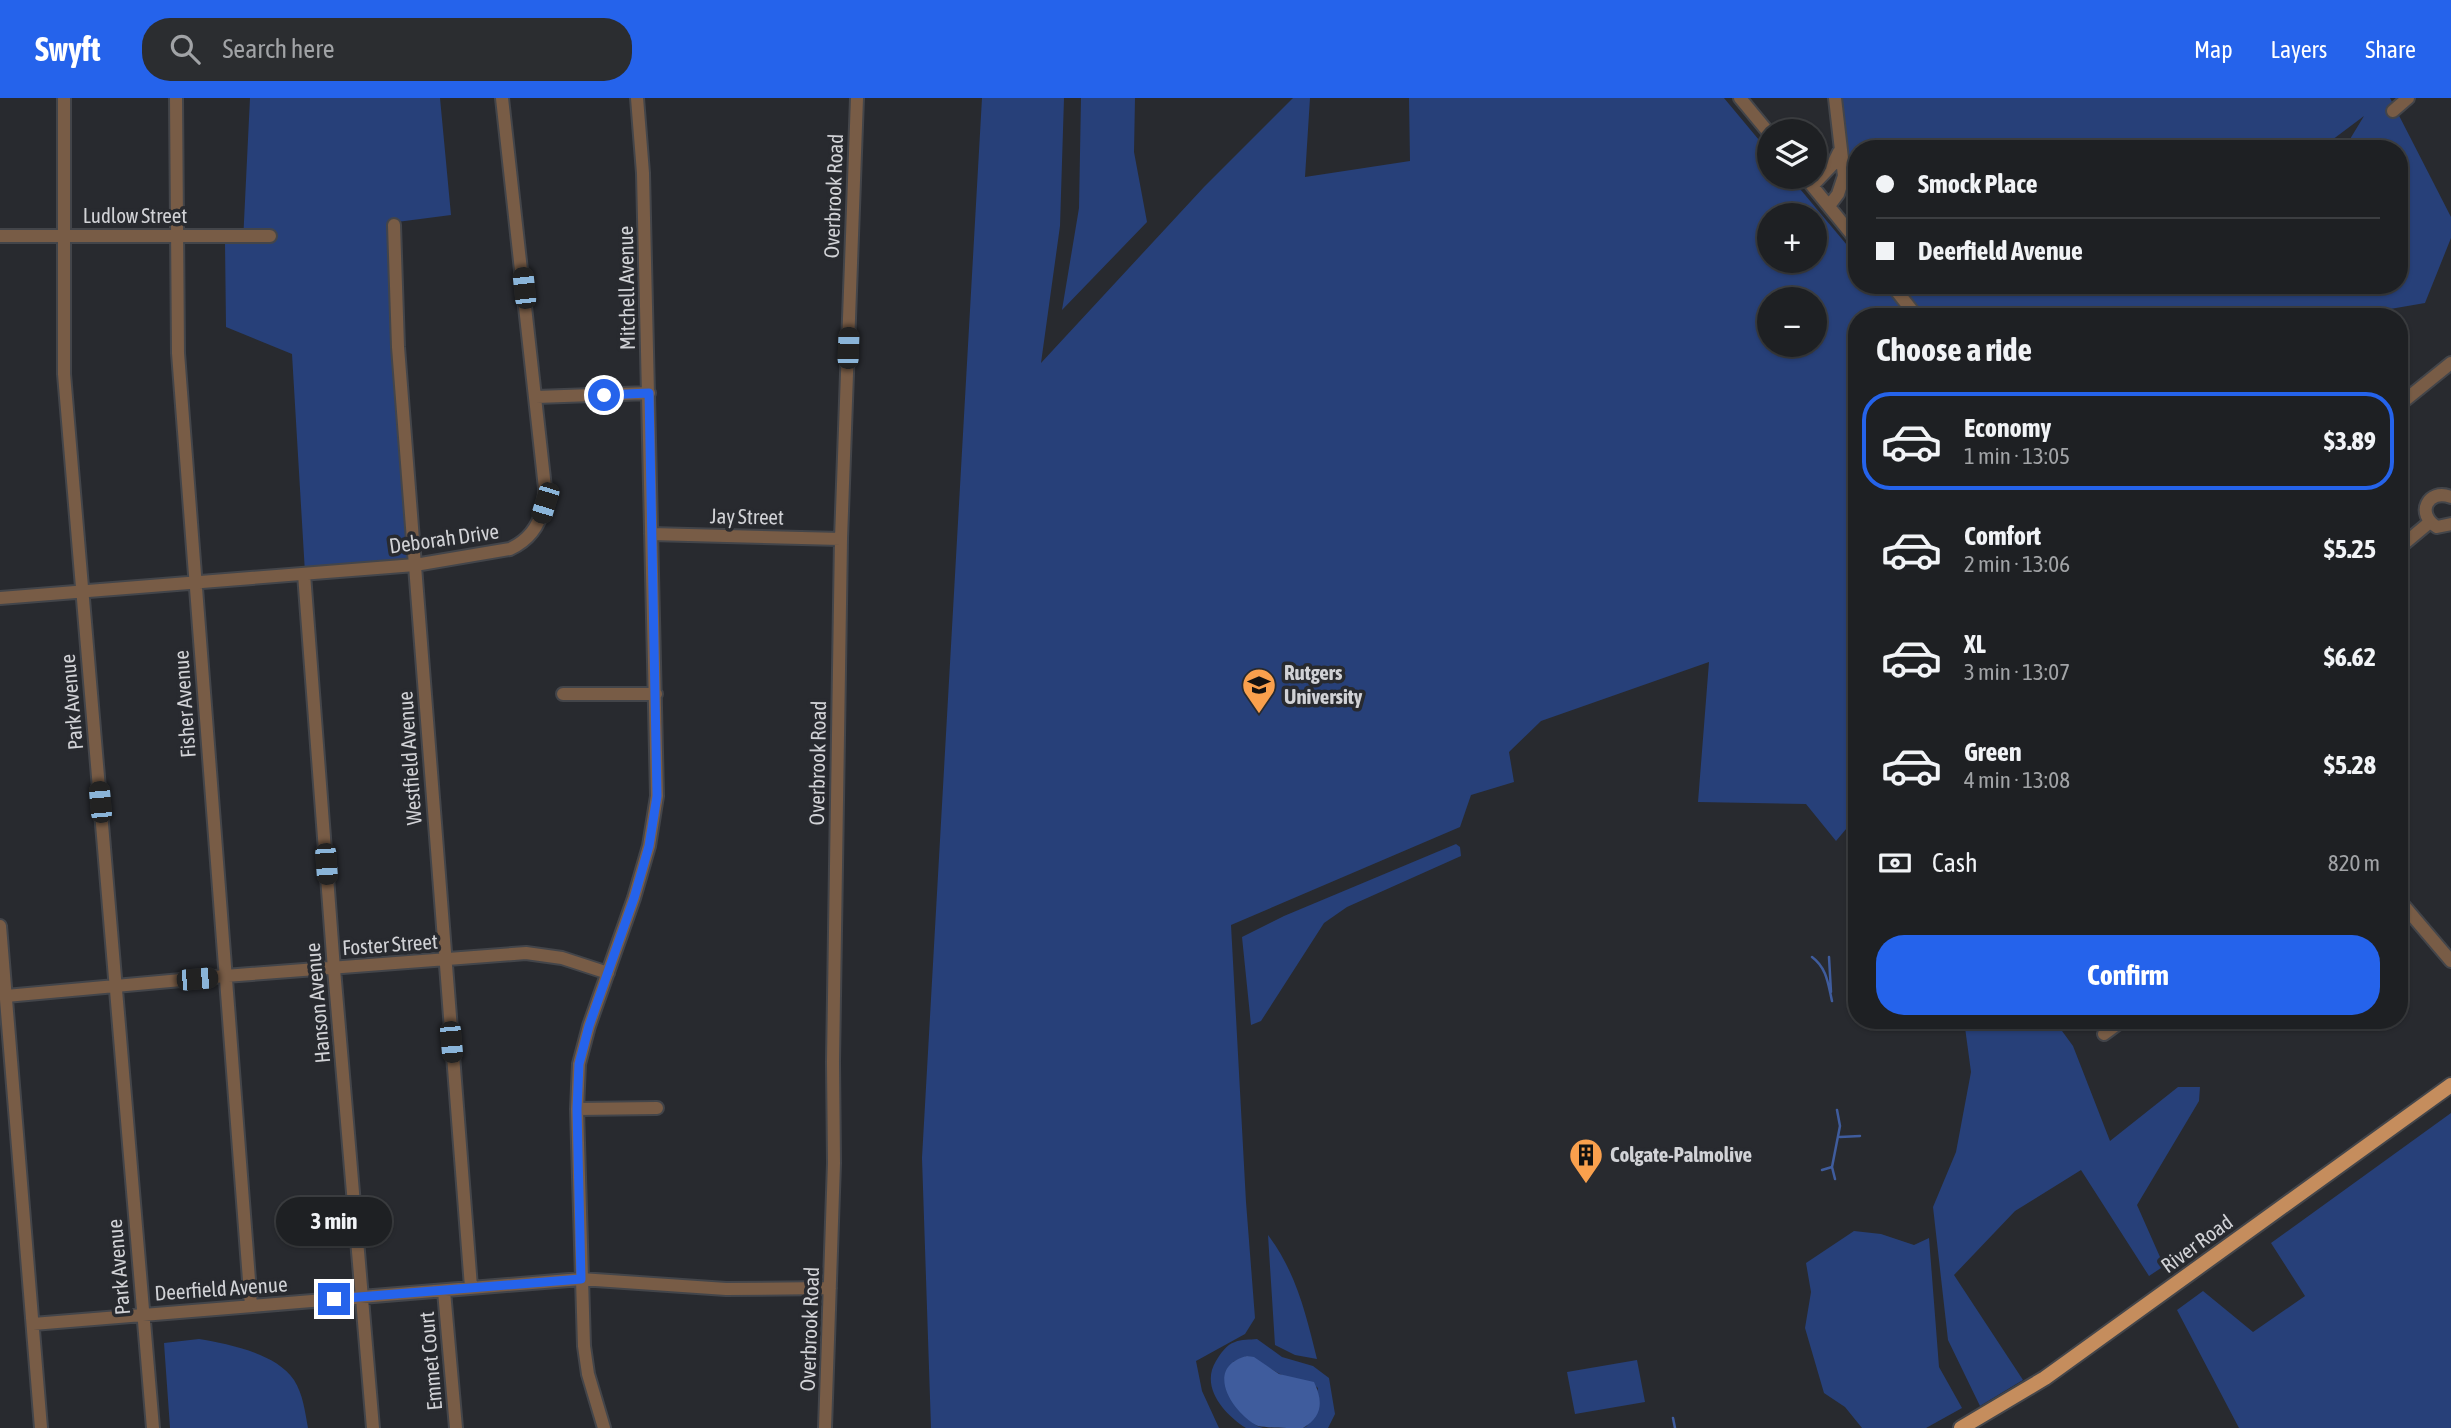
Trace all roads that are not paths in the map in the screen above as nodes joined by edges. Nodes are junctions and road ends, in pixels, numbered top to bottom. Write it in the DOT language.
graph roads {
  1 [pos="64,98"];
  2 [pos="176,98"];
  3 [pos="502,98"];
  4 [pos="637,98"];
  5 [pos="857,98"];
  6 [pos="1740,98"];
  7 [pos="1835,98"];
  8 [pos="2409,98"];
  9 [pos="2393,111"];
  10 [pos="1757,119"];
  11 [pos="1839,151"];
  12 [pos="1827,168"];
  13 [pos="1815,189"];
  14 [pos="1829,206"];
  15 [pos="394,225"];
  16 [pos="1848,230"];
  17 [pos="63,235"];
  18 [pos="178,235"];
  19 [pos="0,236"];
  20 [pos="270,236"];
  21 [pos="1899,294"];
  22 [pos="1910,308"];
  23 [pos="2451,363"];
  24 [pos="649,393"];
  25 [pos="536,397"];
  26 [pos="2408,398"];
  27 [pos="2451,497"];
  28 [pos="2430,522"];
  29 [pos="2451,524"];
  30 [pos="651,534"];
  31 [pos="841,539"];
  32 [pos="2408,540"];
  33 [pos="415,565"];
  34 [pos="304,574"];
  35 [pos="195,582"];
  36 [pos="83,592"];
  37 [pos="0,598"];
  38 [pos="563,694"];
  39 [pos="656,694"];
  40 [pos="2408,911"];
  41 [pos="0,926"];
  42 [pos="444,961"];
  43 [pos="2451,961"];
  44 [pos="334,969"];
  45 [pos="608,973"];
  46 [pos="225,976"];
  47 [pos="115,986"];
  48 [pos="6,996"];
  49 [pos="2111,1029"];
  50 [pos="2104,1034"];
  51 [pos="2451,1085"];
  52 [pos="657,1108"];
  53 [pos="577,1109"];
  54 [pos="581,1279"];
  55 [pos="471,1287"];
  56 [pos="830,1288"];
  57 [pos="444,1291"];
  58 [pos="362,1297"];
  59 [pos="251,1306"];
  60 [pos="143,1314"];
  61 [pos="33,1324"];
  62 [pos="41,1428"];
  63 [pos="153,1428"];
  64 [pos="373,1428"];
  65 [pos="456,1428"];
  66 [pos="604,1428"];
  67 [pos="825,1428"];
  68 [pos="1961,1428"];
  1 -- 17 [label="street, Park Avenue"];
  2 -- 18 [label="street, Fisher Avenue"];
  3 -- 25 [label="street, Deborah Drive"];
  4 -- 24 [label="street, Mitchell Avenue"];
  5 -- 31 [label="street, Overbrook Road"];
  6 -- 10 [label="street"];
  7 -- 11 [label="street"];
  8 -- 9 [label="street"];
  11 -- 12 [label="street"];
  11 -- 14 [label="street"];
  13 -- 14 [label="street"];
  14 -- 16 [label="street"];
  15 -- 33 [label="street, Westfield Avenue"];
  17 -- 18 [label="street, Ludlow Street"];
  17 -- 19 [label="street, Ludlow Street"];
  17 -- 36 [label="street, Park Avenue"];
  18 -- 20 [label="street, Ludlow Street"];
  18 -- 35 [label="street, Fisher Avenue"];
  21 -- 22 [label="street"];
  23 -- 26 [label="street"];
  24 -- 25 [label="street"];
  24 -- 30 [label="street, Mitchell Avenue"];
  25 -- 33 [label="street, Deborah Drive"];
  27 -- 28 [label="street"];
  28 -- 29 [label="street"];
  28 -- 32 [label="street"];
  30 -- 31 [label="street, Jay Street"];
  30 -- 39 [label="street, Mitchell Avenue"];
  31 -- 56 [label="street, Overbrook Road"];
  33 -- 34 [label="street, Deborah Drive"];
  33 -- 42 [label="street, Westfield Avenue"];
  34 -- 35 [label="street, Deborah Drive"];
  34 -- 44 [label="street, Hanson Avenue"];
  35 -- 36 [label="street, Deborah Drive"];
  35 -- 46 [label="street, Fisher Avenue"];
  36 -- 37 [label="street, Deborah Drive"];
  36 -- 47 [label="street, Park Avenue"];
  38 -- 39 [label="street"];
  39 -- 45 [label="street, Mitchell Avenue"];
  40 -- 43 [label="street"];
  41 -- 48 [label="street"];
  42 -- 44 [label="street, Foster Street"];
  42 -- 45 [label="street, Foster Street"];
  42 -- 55 [label="street, Westfield Avenue"];
  44 -- 46 [label="street, Foster Street"];
  44 -- 58 [label="street, Hanson Avenue"];
  45 -- 53 [label="street, Mitchell Avenue"];
  46 -- 47 [label="street, Foster Street"];
  46 -- 59 [label="street, Fisher Avenue"];
  47 -- 48 [label="street, Foster Street"];
  47 -- 60 [label="street, Park Avenue"];
  48 -- 61 [label="street"];
  49 -- 50 [label="street"];
  51 -- 68 [label="main road, River Road"];
  52 -- 53 [label="street"];
  53 -- 54 [label="street, Mitchell Avenue"];
  54 -- 55 [label="street, Deerfield Avenue"];
  54 -- 56 [label="street, Deerfield Avenue"];
  54 -- 66 [label="street, Mitchell Avenue"];
  55 -- 57 [label="street, Deerfield Avenue"];
  56 -- 67 [label="street, Overbrook Road"];
  57 -- 58 [label="street, Deerfield Avenue"];
  57 -- 65 [label="street, Emmet Court"];
  58 -- 59 [label="street, Deerfield Avenue"];
  58 -- 64 [label="street, Hanson Avenue"];
  59 -- 60 [label="street, Deerfield Avenue"];
  60 -- 61 [label="street, Deerfield Avenue"];
  60 -- 63 [label="street, Park Avenue"];
  61 -- 62 [label="street"];
}
